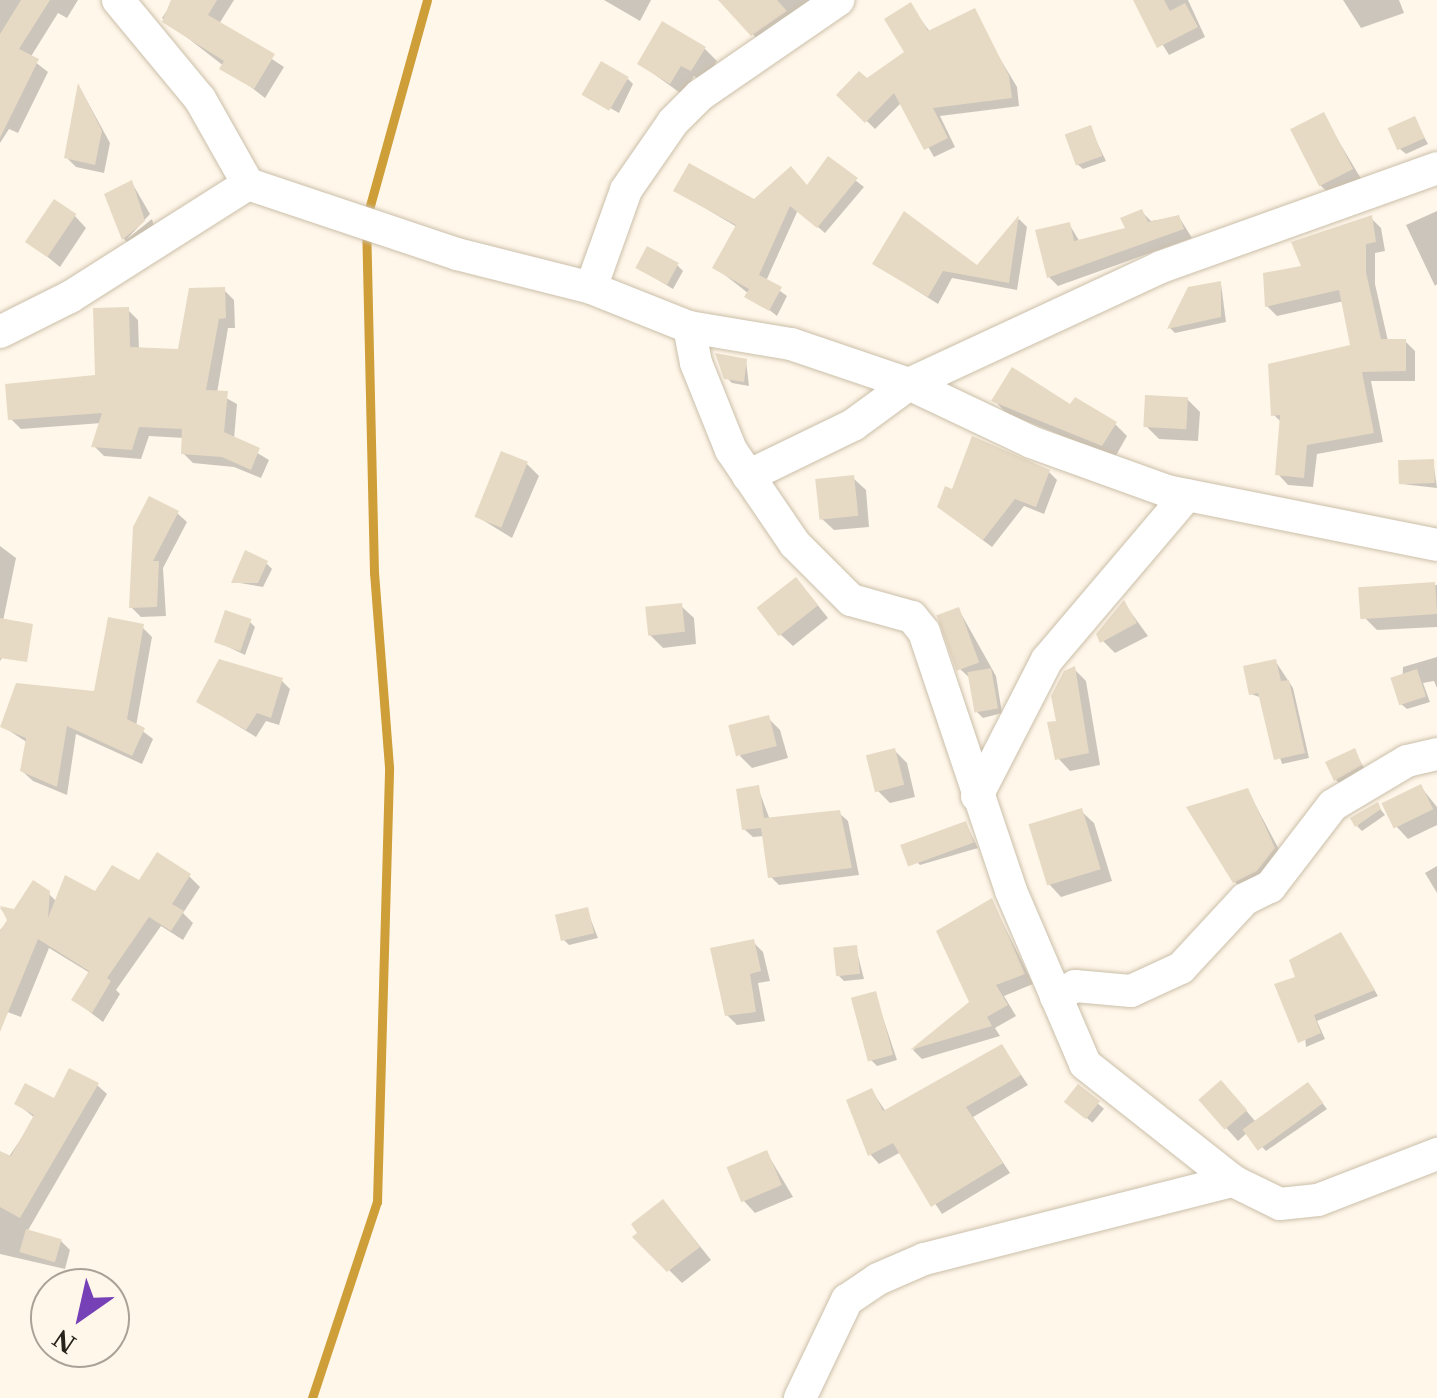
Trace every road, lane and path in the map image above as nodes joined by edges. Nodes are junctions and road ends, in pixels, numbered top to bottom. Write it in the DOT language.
graph roads {
  1 [pos="118,0"];
  2 [pos="838,0"];
  3 [pos="1437,168"];
  4 [pos="248,184"];
  5 [pos="591,288"];
  6 [pos="689,327"];
  7 [pos="0,332"];
  8 [pos="908,384"];
  9 [pos="748,476"];
  10 [pos="1187,494"];
  11 [pos="1437,544"];
  12 [pos="1437,754"];
  13 [pos="976,796"];
  14 [pos="1056,997"];
  15 [pos="1437,1154"];
  16 [pos="1233,1180"];
  17 [pos="800,1398"];
  1 -- 4 [label="street"];
  2 -- 5 [label="street"];
  3 -- 8 [label="street"];
  4 -- 5 [label="street"];
  4 -- 7 [label="street"];
  5 -- 6 [label="street"];
  6 -- 8 [label="street"];
  6 -- 9 [label="street"];
  8 -- 9 [label="street"];
  8 -- 10 [label="street"];
  9 -- 13 [label="street"];
  10 -- 11 [label="street"];
  10 -- 13 [label="street"];
  12 -- 14 [label="street"];
  13 -- 14 [label="street"];
  14 -- 16 [label="street"];
  15 -- 16 [label="street"];
  16 -- 17 [label="street"];
}
